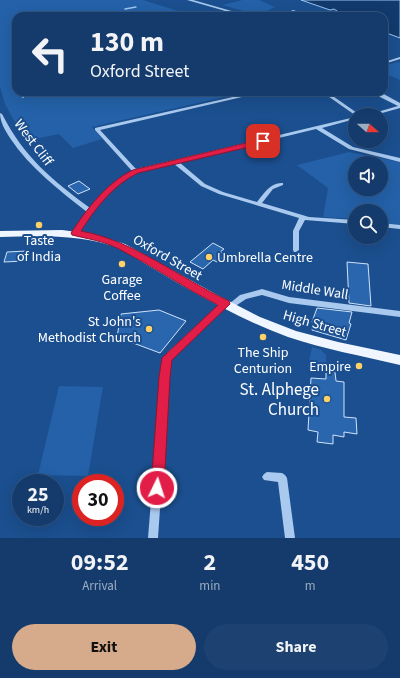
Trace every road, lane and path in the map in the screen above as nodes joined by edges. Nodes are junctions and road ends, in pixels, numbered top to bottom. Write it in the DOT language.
graph roads {
  1 [pos="189,0"];
  2 [pos="200,0"];
  3 [pos="232,12"];
  4 [pos="245,12"];
  5 [pos="400,58"];
  6 [pos="388,62"];
  7 [pos="243,96"];
  8 [pos="330,96"];
  9 [pos="384,96"];
  10 [pos="400,106"];
  11 [pos="348,108"];
  12 [pos="388,109"];
  13 [pos="0,114"];
  14 [pos="348,120"];
  15 [pos="317,128"];
  16 [pos="400,160"];
  17 [pos="175,162"];
  18 [pos="135,171"];
  19 [pos="281,184"];
  20 [pos="258,204"];
  21 [pos="90,211"];
  22 [pos="303,217"];
  23 [pos="348,221"];
  24 [pos="388,225"];
  25 [pos="400,227"];
  26 [pos="75,233"];
  27 [pos="0,234"];
  28 [pos="296,250"];
  29 [pos="228,305"];
  30 [pos="400,314"];
  31 [pos="400,360"];
  32 [pos="267,477"];
  33 [pos="153,538"];
  34 [pos="290,538"];
  1 -- 3 [label="street"];
  2 -- 4 [label="street"];
  5 -- 6 [label="street"];
  7 -- 18 [label="street"];
  8 -- 11 [label="street"];
  9 -- 10 [label="street"];
  10 -- 12 [label="street"];
  13 -- 21 [label="street, West Cliff"];
  14 -- 15 [label="street"];
  15 -- 16 [label="street"];
  15 -- 17 [label="street"];
  17 -- 18 [label="street"];
  17 -- 20 [label="street"];
  18 -- 21 [label="street"];
  19 -- 20 [label="street"];
  20 -- 22 [label="street"];
  21 -- 26 [label="street"];
  22 -- 23 [label="street"];
  22 -- 28 [label="street"];
  24 -- 25 [label="street"];
  26 -- 27 [label="main road, Oxford Street"];
  26 -- 29 [label="main road, Oxford Street"];
  29 -- 30 [label="street, Middle Wall"];
  29 -- 31 [label="main road, High Street"];
  29 -- 33 [label="street, Middle Wall"];
  32 -- 34 [label="street"];
}
